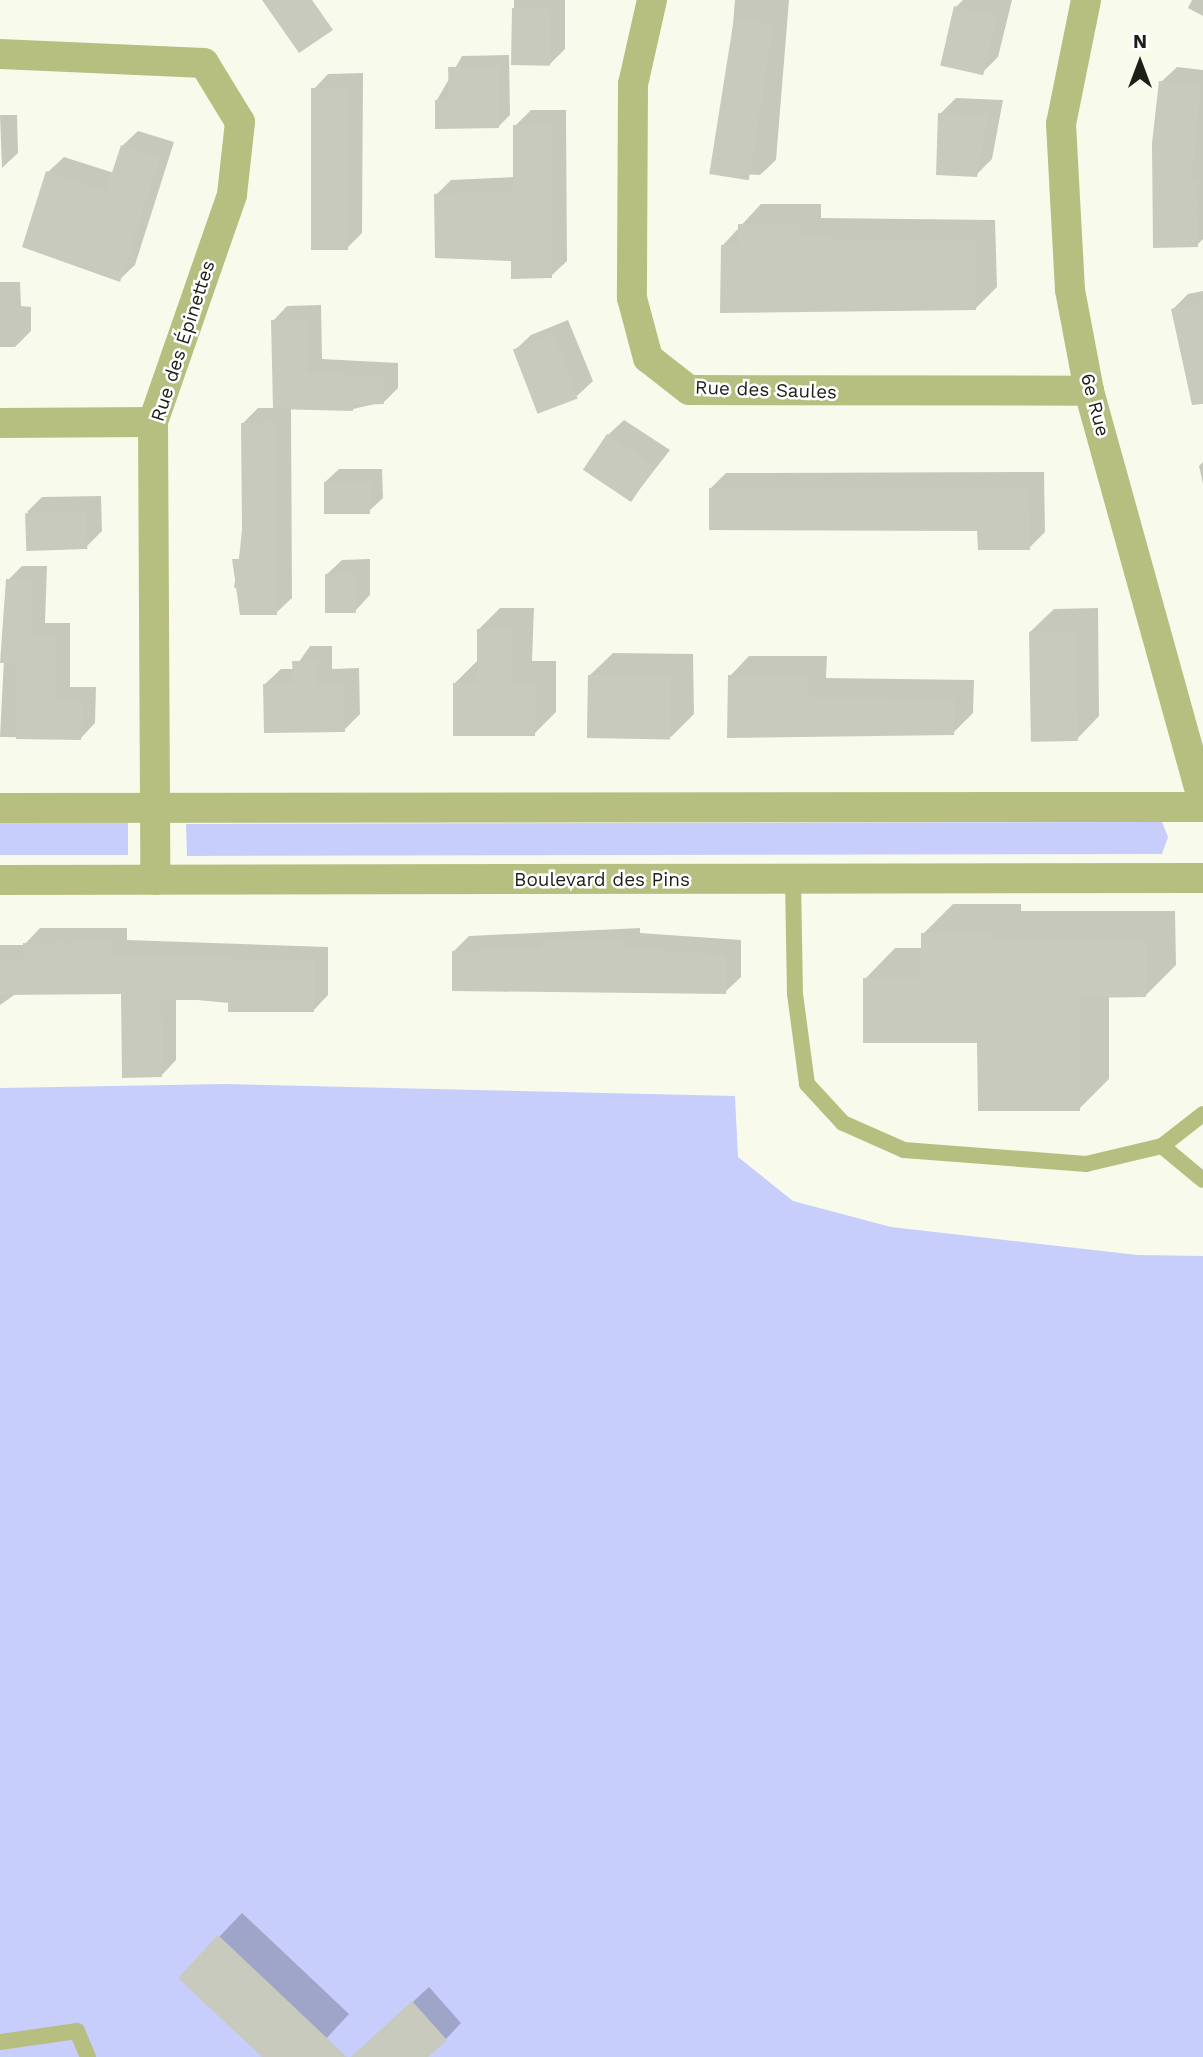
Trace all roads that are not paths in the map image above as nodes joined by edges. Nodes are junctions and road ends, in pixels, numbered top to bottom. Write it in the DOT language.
graph roads {
  1 [pos="632,0"];
  2 [pos="652,0"];
  3 [pos="1086,0"];
  4 [pos="0,54"];
  5 [pos="633,84"];
  6 [pos="1089,391"];
  7 [pos="153,422"];
  8 [pos="0,423"];
  9 [pos="1203,802"];
  10 [pos="0,807"];
  11 [pos="153,807"];
  12 [pos="1203,807"];
  13 [pos="1203,878"];
  14 [pos="0,880"];
  15 [pos="155,880"];
  16 [pos="793,880"];
  17 [pos="1203,1114"];
  18 [pos="1162,1146"];
  19 [pos="1203,1180"];
  20 [pos="0,2042"];
  21 [pos="88,2057"];
  1 -- 5 [label="street"];
  2 -- 5 [label="street, Rue des Saules"];
  3 -- 6 [label="street, 6e Rue"];
  4 -- 7 [label="street, Rue des Épinettes"];
  5 -- 6 [label="street, Rue des Saules"];
  6 -- 9 [label="street, 6e Rue"];
  7 -- 8 [label="street"];
  7 -- 11 [label="street, Rue des Épinettes"];
  10 -- 11 [label="street"];
  11 -- 12 [label="street"];
  11 -- 15 [label="street, Rue des Épinettes"];
  13 -- 16 [label="street, Boulevard des Pins"];
  14 -- 15 [label="street, Boulevard des Pins"];
  15 -- 16 [label="street, Boulevard des Pins"];
  16 -- 18 [label="lane"];
  17 -- 18 [label="lane"];
  18 -- 19 [label="lane"];
  20 -- 21 [label="lane"];
}
